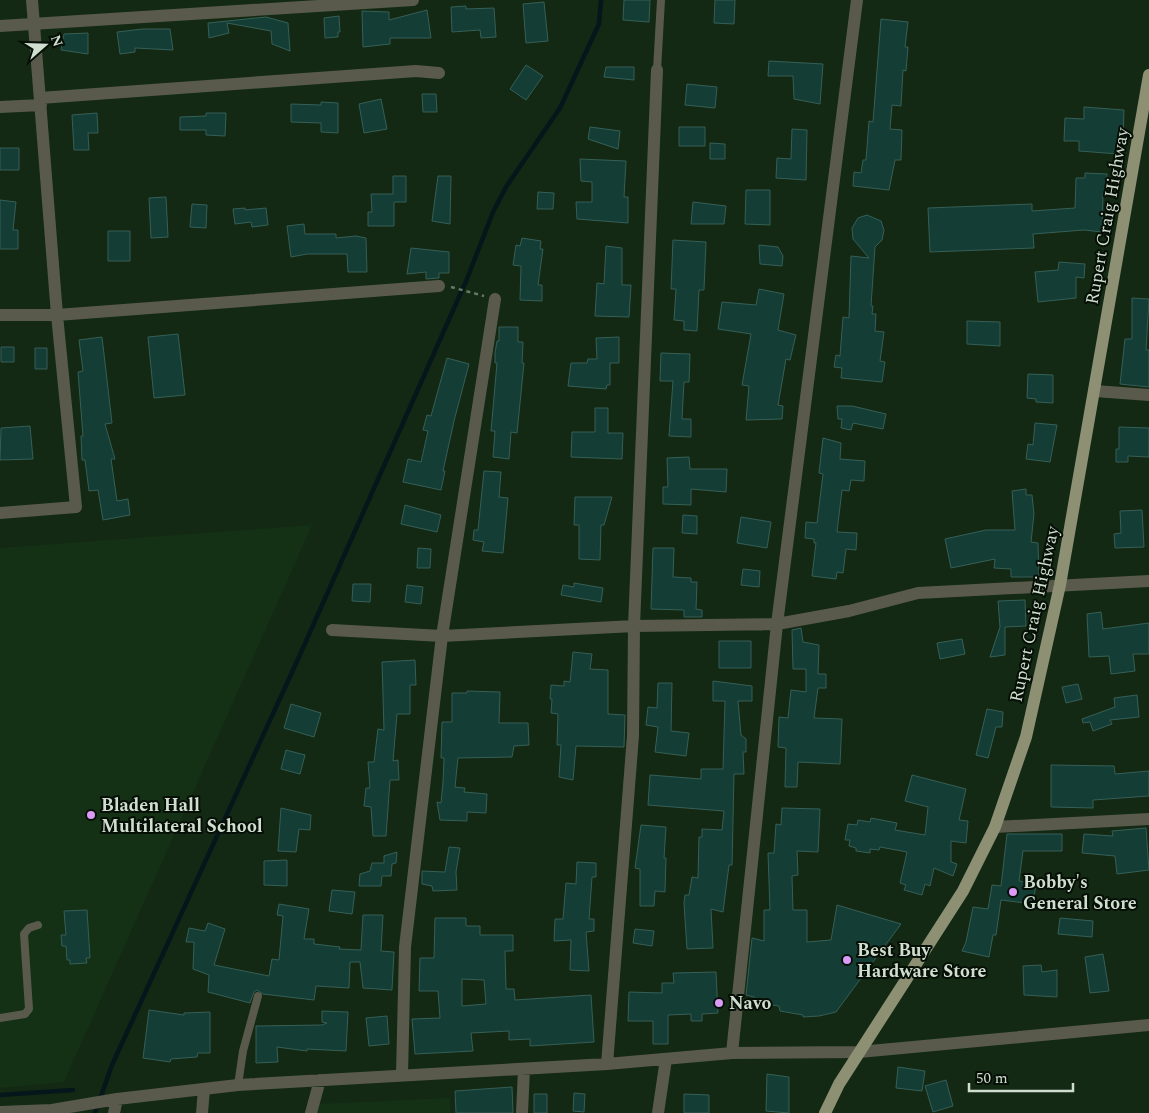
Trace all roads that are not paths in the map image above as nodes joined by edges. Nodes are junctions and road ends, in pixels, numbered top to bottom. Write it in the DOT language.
graph roads {
  1 [pos="32,0"];
  2 [pos="413,0"];
  3 [pos="661,0"];
  4 [pos="857,0"];
  5 [pos="34,24"];
  6 [pos="0,26"];
  7 [pos="657,70"];
  8 [pos="439,73"];
  9 [pos="1149,76"];
  10 [pos="41,101"];
  11 [pos="0,107"];
  12 [pos="1145,120"];
  13 [pos="439,286"];
  14 [pos="495,300"];
  15 [pos="0,315"];
  16 [pos="57,315"];
  17 [pos="1094,391"];
  18 [pos="1149,396"];
  19 [pos="0,513"];
  20 [pos="1149,581"];
  21 [pos="1060,585"];
  22 [pos="777,624"];
  23 [pos="634,626"];
  24 [pos="332,630"];
  25 [pos="442,636"];
  26 [pos="1149,819"];
  27 [pos="995,827"];
  28 [pos="38,925"];
  29 [pos="258,996"];
  30 [pos="0,1018"];
  31 [pos="1149,1025"];
  32 [pos="859,1052"];
  33 [pos="732,1053"];
  34 [pos="666,1059"];
  35 [pos="607,1064"];
  36 [pos="524,1069"];
  37 [pos="402,1075"];
  38 [pos="320,1080"];
  39 [pos="238,1085"];
  40 [pos="204,1089"];
  41 [pos="117,1099"];
  42 [pos="60,1111"];
  43 [pos="0,1112"];
  44 [pos="114,1113"];
  45 [pos="202,1113"];
  46 [pos="311,1113"];
  47 [pos="522,1113"];
  48 [pos="658,1113"];
  49 [pos="826,1113"];
  1 -- 5 [label="street"];
  2 -- 5 [label="street"];
  3 -- 7 [label="lane"];
  4 -- 22 [label="street"];
  5 -- 6 [label="street"];
  5 -- 10 [label="street"];
  7 -- 23 [label="street"];
  8 -- 10 [label="street"];
  9 -- 12 [label="main road, Rupert Craig Highway"];
  10 -- 11 [label="street"];
  10 -- 16 [label="street"];
  12 -- 17 [label="main road, Rupert Craig Highway"];
  13 -- 16 [label="street"];
  14 -- 25 [label="street"];
  15 -- 16 [label="street"];
  16 -- 19 [label="street"];
  17 -- 18 [label="street"];
  17 -- 21 [label="main road, Rupert Craig Highway"];
  20 -- 21 [label="street"];
  21 -- 22 [label="street"];
  21 -- 27 [label="main road, Rupert Craig Highway"];
  22 -- 23 [label="street"];
  22 -- 33 [label="street"];
  23 -- 25 [label="street"];
  23 -- 35 [label="street"];
  24 -- 25 [label="street"];
  25 -- 37 [label="street"];
  26 -- 27 [label="street"];
  27 -- 32 [label="main road, Rupert Craig Highway"];
  28 -- 30 [label="lane"];
  29 -- 39 [label="lane"];
  31 -- 32 [label="street"];
  32 -- 33 [label="street"];
  32 -- 49 [label="main road, Rupert Craig Highway"];
  33 -- 34 [label="street"];
  34 -- 35 [label="street"];
  34 -- 48 [label="street"];
  35 -- 36 [label="street"];
  36 -- 37 [label="street"];
  36 -- 47 [label="street"];
  37 -- 38 [label="street"];
  38 -- 39 [label="street"];
  38 -- 46 [label="street"];
  39 -- 40 [label="street"];
  40 -- 41 [label="street"];
  40 -- 45 [label="street"];
  41 -- 42 [label="street"];
  41 -- 44 [label="street"];
  42 -- 43 [label="street"];
}
